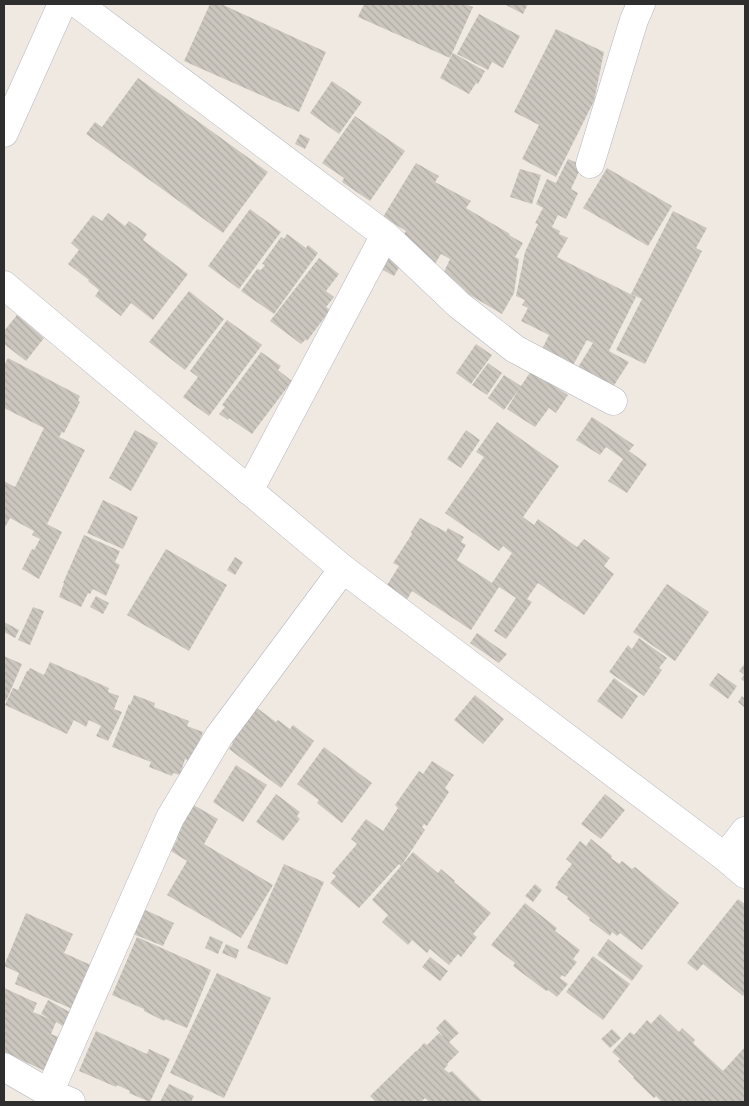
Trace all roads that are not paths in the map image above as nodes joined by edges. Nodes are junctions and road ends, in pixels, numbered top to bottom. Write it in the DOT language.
graph roads {
  1 [pos="62,4"];
  2 [pos="78,4"];
  3 [pos="641,4"];
  4 [pos="4,133"];
  5 [pos="590,164"];
  6 [pos="385,235"];
  7 [pos="4,285"];
  8 [pos="613,401"];
  9 [pos="250,491"];
  10 [pos="343,569"];
  11 [pos="745,831"];
  12 [pos="725,857"];
  13 [pos="745,874"];
  14 [pos="4,1067"];
  15 [pos="60,1098"];
  1 -- 4 [label="street"];
  2 -- 6 [label="street"];
  3 -- 5 [label="street"];
  6 -- 8 [label="street"];
  6 -- 9 [label="street"];
  7 -- 9 [label="street"];
  9 -- 10 [label="street"];
  10 -- 12 [label="street"];
  10 -- 15 [label="street"];
  11 -- 12 [label="street"];
  12 -- 13 [label="street"];
  14 -- 15 [label="street"];
}
